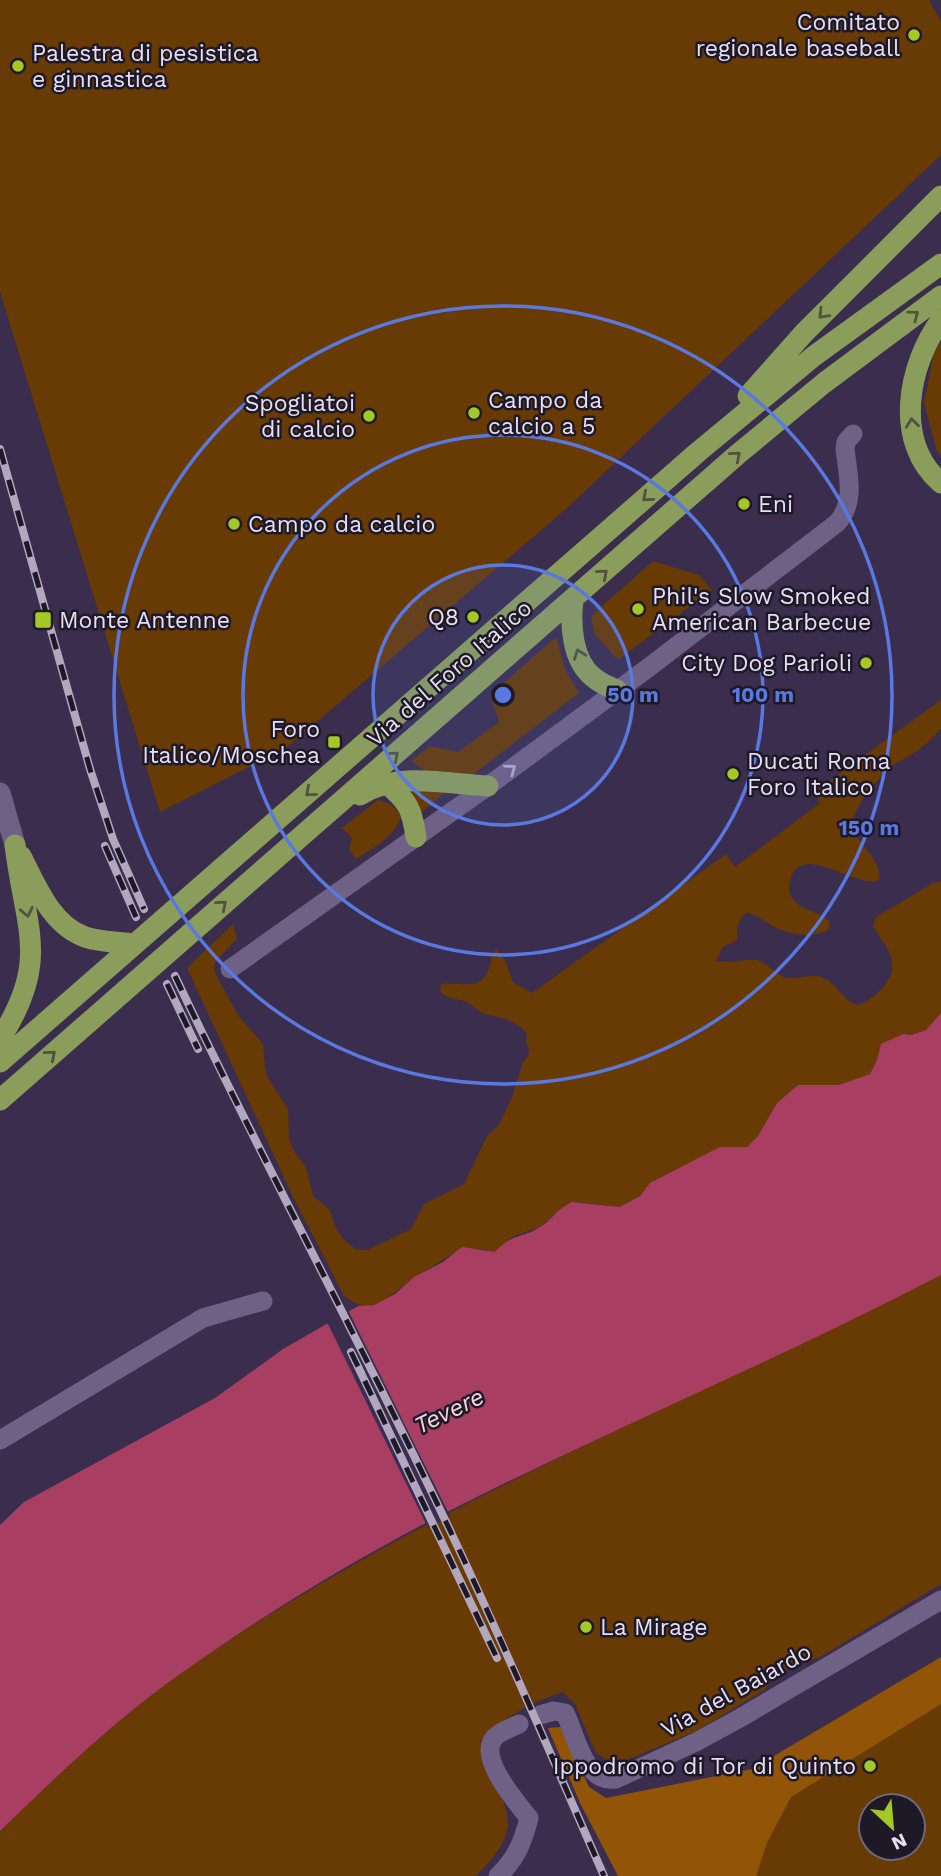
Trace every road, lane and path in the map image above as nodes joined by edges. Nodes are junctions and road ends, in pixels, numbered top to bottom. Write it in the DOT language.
graph roads {
  1 [pos="941,196"];
  2 [pos="941,264"];
  3 [pos="941,296"];
  4 [pos="941,320"];
  5 [pos="853,434"];
  6 [pos="698,452"];
  7 [pos="941,483"];
  8 [pos="573,600"];
  9 [pos="617,690"];
  10 [pos="386,783"];
  11 [pos="488,786"];
  12 [pos="0,793"];
  13 [pos="306,831"];
  14 [pos="416,838"];
  15 [pos="15,845"];
  16 [pos="134,944"];
  17 [pos="230,968"];
  18 [pos="0,1039"];
  19 [pos="0,1062"];
  20 [pos="0,1100"];
  21 [pos="263,1301"];
  22 [pos="0,1440"];
  23 [pos="941,1600"];
  24 [pos="540,1715"];
  25 [pos="519,1724"];
  26 [pos="498,1876"];
  1 -- 6 [label="highway, one-way"];
  2 -- 6 [label="highway, Via del Foro Italico"];
  8 -- 3 [label="highway, Via del Foro Italico, one-way"];
  7 -- 4 [label="highway, one-way"];
  5 -- 9 [label="street"];
  6 -- 16 [label="highway, Via del Foro Italico, one-way"];
  9 -- 8 [label="highway, one-way"];
  13 -- 8 [label="highway, Via del Foro Italico, one-way"];
  11 -- 9 [label="street, one-way"];
  10 -- 11 [label="highway"];
  10 -- 13 [label="highway"];
  10 -- 14 [label="highway"];
  11 -- 14 [label="street"];
  12 -- 15 [label="street"];
  20 -- 13 [label="highway, Via del Foro Italico, one-way"];
  14 -- 17 [label="street"];
  15 -- 16 [label="highway"];
  15 -- 18 [label="highway, one-way"];
  16 -- 19 [label="highway, Via del Foro Italico"];
  21 -- 22 [label="street"];
  23 -- 24 [label="street, Via del Baiardo"];
  25 -- 26 [label="street"];
}
